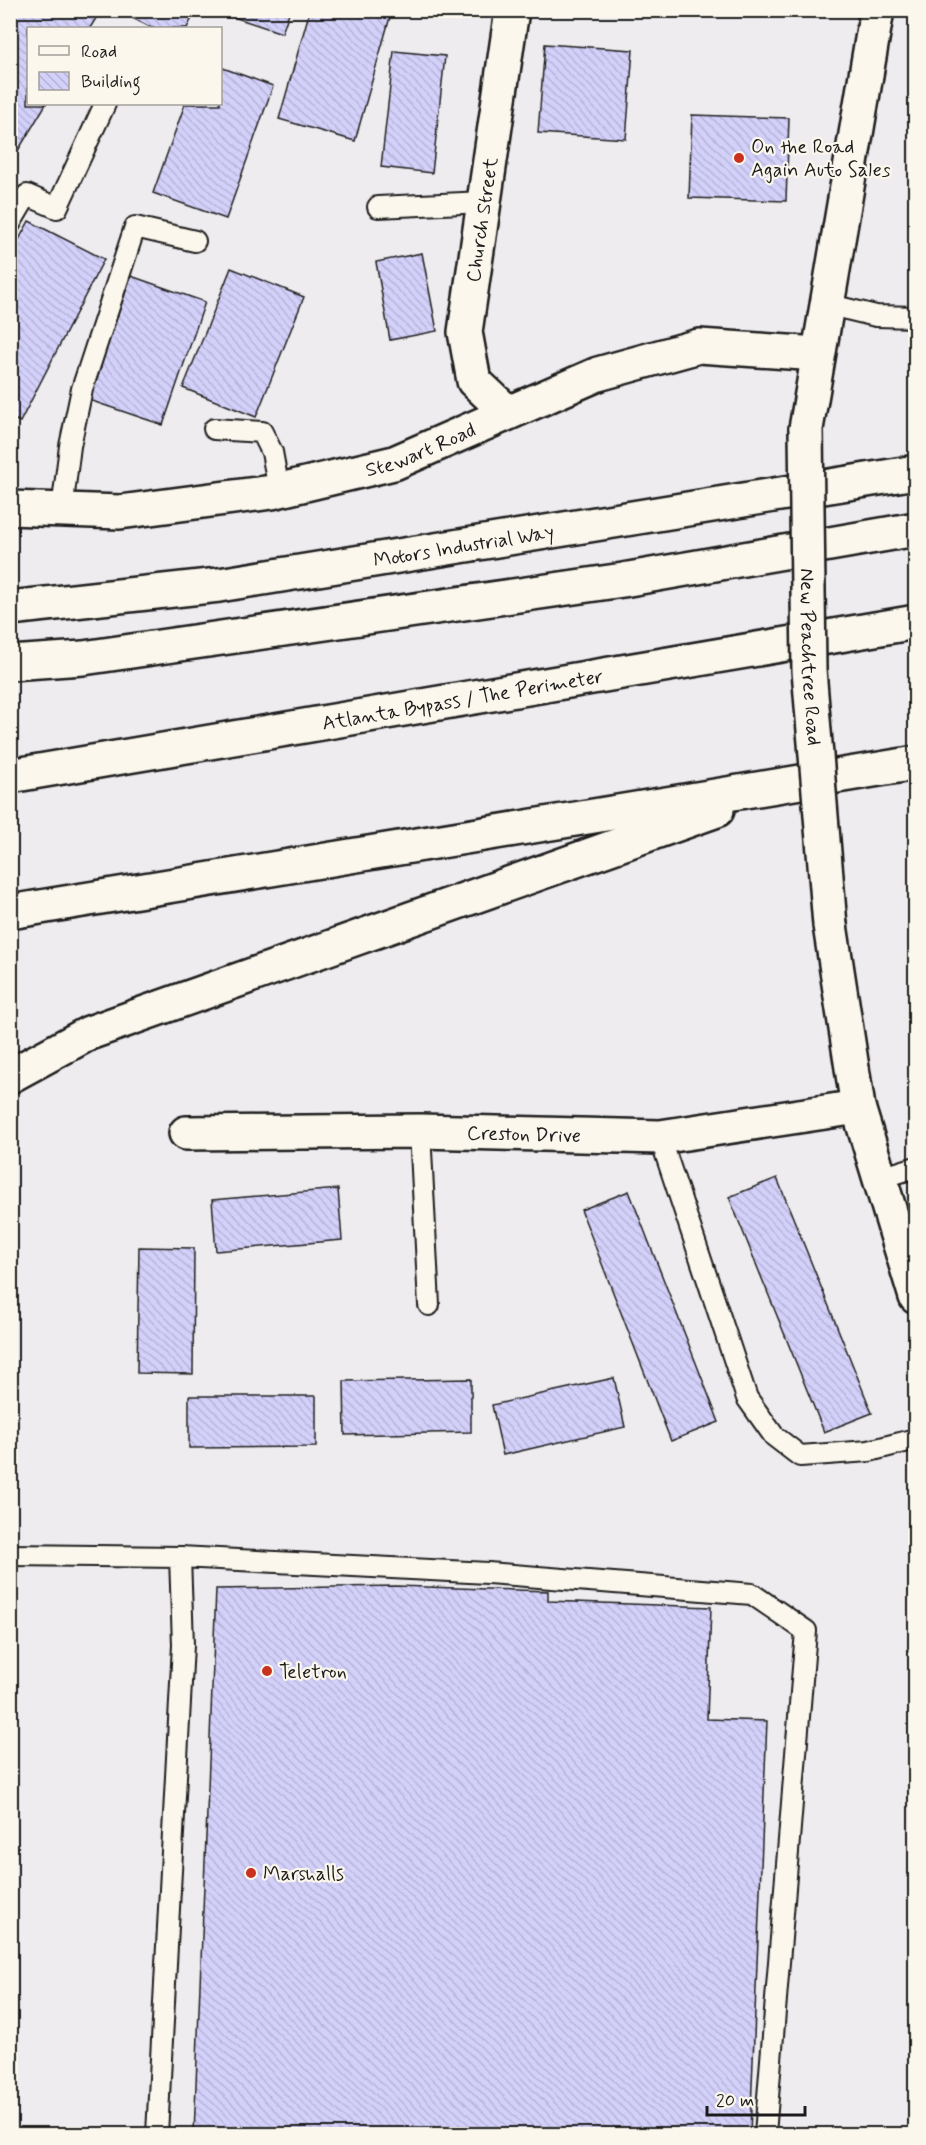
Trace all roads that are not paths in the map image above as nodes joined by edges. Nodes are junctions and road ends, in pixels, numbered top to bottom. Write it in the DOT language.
graph roads {
  1 [pos="512,10"];
  2 [pos="876,10"];
  3 [pos="105,105"];
  4 [pos="484,202"];
  5 [pos="378,207"];
  6 [pos="10,224"];
  7 [pos="195,241"];
  8 [pos="826,304"];
  9 [pos="915,316"];
  10 [pos="818,354"];
  11 [pos="508,413"];
  12 [pos="214,429"];
  13 [pos="915,472"];
  14 [pos="279,490"];
  15 [pos="10,508"];
  16 [pos="62,510"];
  17 [pos="915,529"];
  18 [pos="10,608"];
  19 [pos="915,622"];
  20 [pos="10,663"];
  21 [pos="915,763"];
  22 [pos="10,776"];
  23 [pos="795,782"];
  24 [pos="10,912"];
  25 [pos="10,1076"];
  26 [pos="858,1107"];
  27 [pos="420,1131"];
  28 [pos="186,1133"];
  29 [pos="660,1137"];
  30 [pos="915,1167"];
  31 [pos="878,1179"];
  32 [pos="915,1297"];
  33 [pos="429,1305"];
  34 [pos="915,1439"];
  35 [pos="10,1555"];
  36 [pos="180,1557"];
  37 [pos="157,2134"];
  38 [pos="765,2134"];
  1 -- 4 [label="main road, Church Street"];
  2 -- 8 [label="main road, New Peachtree Road"];
  3 -- 6 [label="lane"];
  4 -- 5 [label="lane"];
  4 -- 11 [label="main road, Church Street"];
  7 -- 16 [label="lane"];
  8 -- 9 [label="lane"];
  8 -- 10 [label="main road, New Peachtree Road"];
  10 -- 11 [label="main road, Stewart Road"];
  10 -- 26 [label="main road, New Peachtree Road, bridge"];
  11 -- 14 [label="main road, Stewart Road"];
  12 -- 14 [label="lane"];
  13 -- 18 [label="main road, Motors Industrial Way"];
  14 -- 16 [label="main road, Stewart Road"];
  15 -- 16 [label="main road, Stewart Road"];
  17 -- 20 [label="main road"];
  19 -- 22 [label="main road, Atlanta Bypass / The Perimeter"];
  21 -- 23 [label="main road"];
  23 -- 24 [label="main road"];
  23 -- 25 [label="main road"];
  26 -- 29 [label="main road, Creston Drive"];
  26 -- 31 [label="main road, New Peachtree Road"];
  27 -- 28 [label="main road, Creston Drive"];
  27 -- 29 [label="main road, Creston Drive"];
  27 -- 33 [label="lane"];
  29 -- 34 [label="lane"];
  30 -- 31 [label="lane"];
  31 -- 32 [label="main road, New Peachtree Road"];
  35 -- 36 [label="lane"];
  36 -- 37 [label="lane"];
  36 -- 38 [label="lane"];
}
